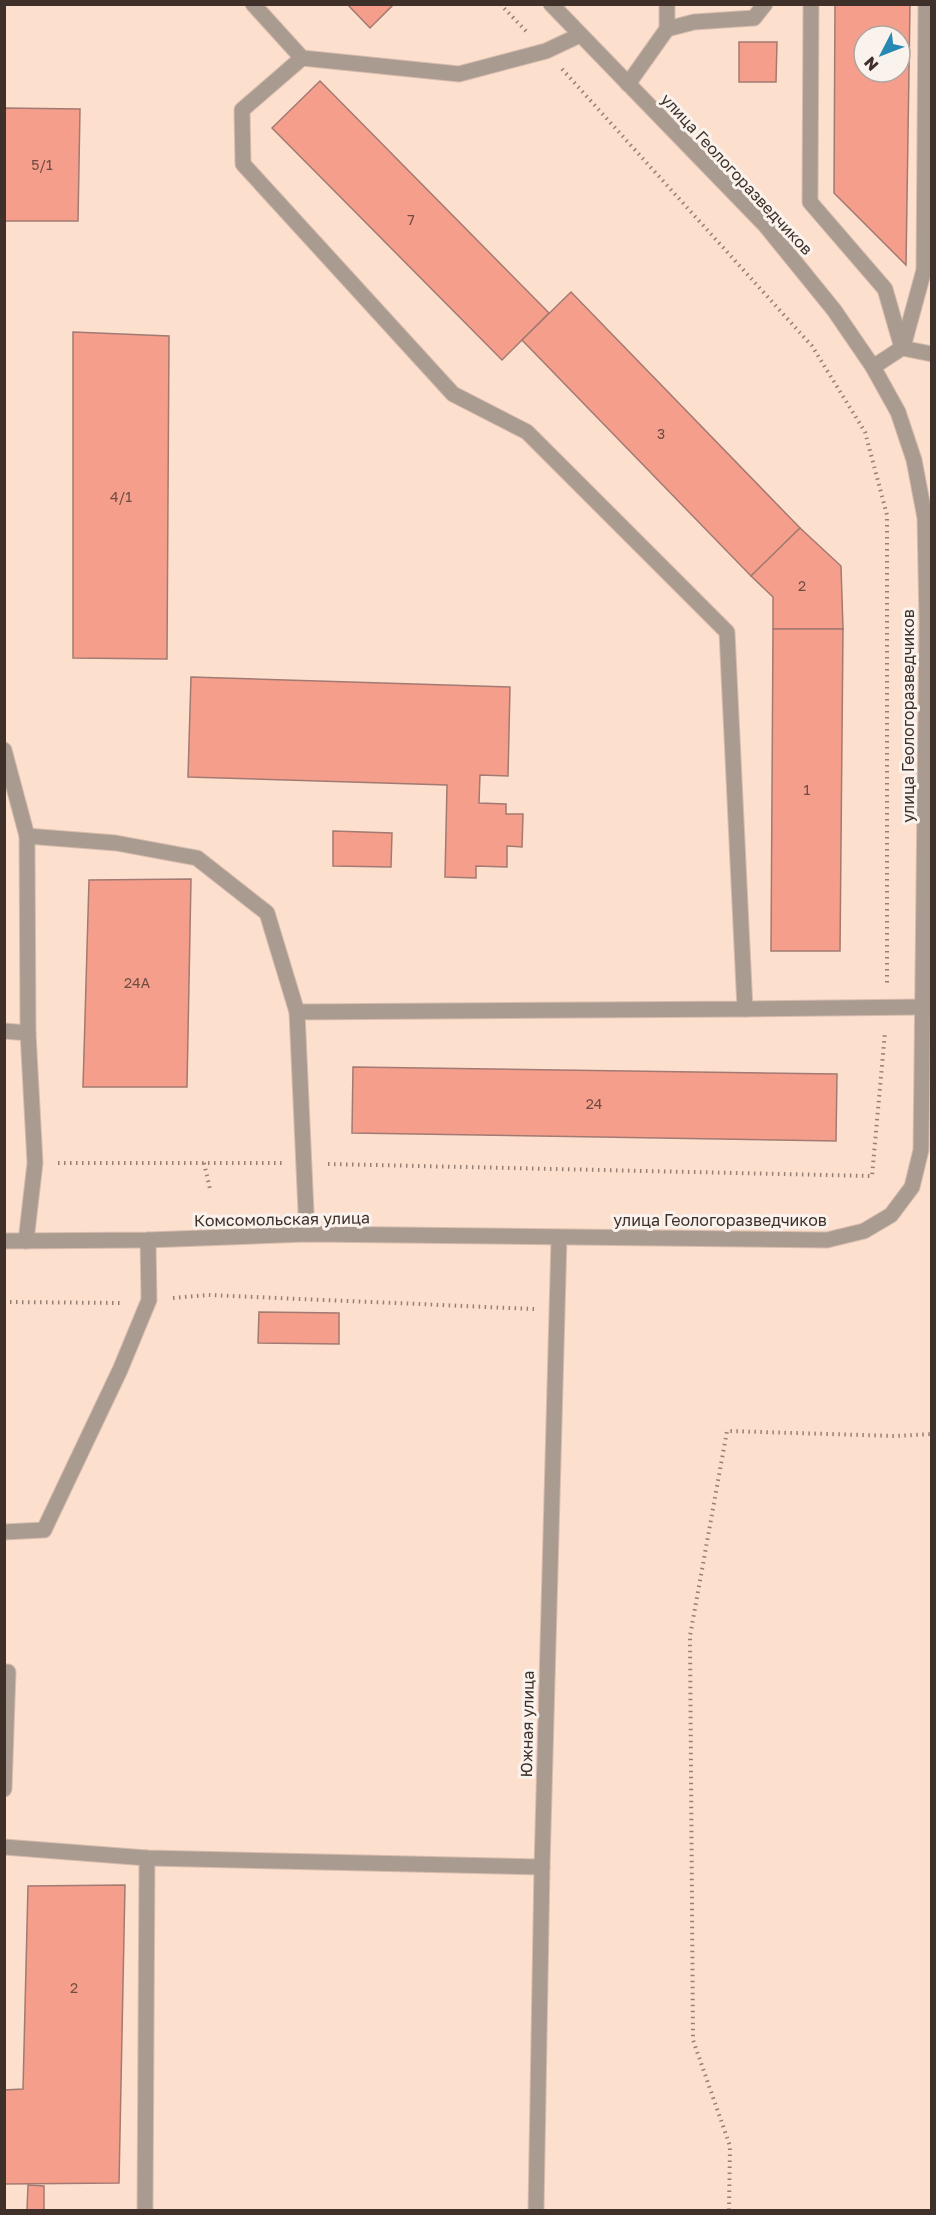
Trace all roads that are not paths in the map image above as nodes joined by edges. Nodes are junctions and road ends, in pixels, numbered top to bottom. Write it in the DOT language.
graph roads {
  1 [pos="254,4"];
  2 [pos="551,4"];
  3 [pos="667,4"];
  4 [pos="765,4"];
  5 [pos="810,4"];
  6 [pos="926,4"];
  7 [pos="667,29"];
  8 [pos="580,36"];
  9 [pos="302,58"];
  10 [pos="628,84"];
  11 [pos="902,348"];
  12 [pos="932,354"];
  13 [pos="873,367"];
  14 [pos="4,750"];
  15 [pos="27,836"];
  16 [pos="923,1007"];
  17 [pos="745,1009"];
  18 [pos="297,1012"];
  19 [pos="4,1031"];
  20 [pos="28,1033"];
  21 [pos="307,1234"];
  22 [pos="559,1238"];
  23 [pos="148,1240"];
  24 [pos="4,1241"];
  25 [pos="26,1241"];
  26 [pos="4,1532"];
  27 [pos="4,1672"];
  28 [pos="4,1789"];
  29 [pos="4,1847"];
  30 [pos="147,1858"];
  31 [pos="542,1867"];
  32 [pos="145,2211"];
  33 [pos="536,2211"];
  1 -- 9 [label="street"];
  2 -- 8 [label="street, улица Геологоразведчиков"];
  3 -- 7 [label="street"];
  4 -- 7 [label="street"];
  5 -- 11 [label="street"];
  6 -- 11 [label="street"];
  7 -- 10 [label="street"];
  8 -- 9 [label="street"];
  8 -- 10 [label="street, улица Геологоразведчиков"];
  9 -- 17 [label="street"];
  10 -- 13 [label="street, улица Геологоразведчиков"];
  11 -- 12 [label="street"];
  11 -- 13 [label="street"];
  13 -- 16 [label="street, улица Геологоразведчиков"];
  14 -- 15 [label="street"];
  15 -- 18 [label="street"];
  15 -- 20 [label="street"];
  16 -- 17 [label="street"];
  16 -- 22 [label="street, улица Геологоразведчиков"];
  17 -- 18 [label="street"];
  18 -- 21 [label="street"];
  19 -- 20 [label="street"];
  20 -- 25 [label="street"];
  21 -- 22 [label="street, Комсомольская улица"];
  21 -- 23 [label="street, Комсомольская улица"];
  22 -- 31 [label="street, Южная улица"];
  23 -- 25 [label="street, Комсомольская улица"];
  23 -- 26 [label="street"];
  24 -- 25 [label="street, Комсомольская улица"];
  27 -- 28 [label="street"];
  29 -- 30 [label="street"];
  30 -- 31 [label="street"];
  30 -- 32 [label="street"];
  31 -- 33 [label="street, Южная улица"];
}
